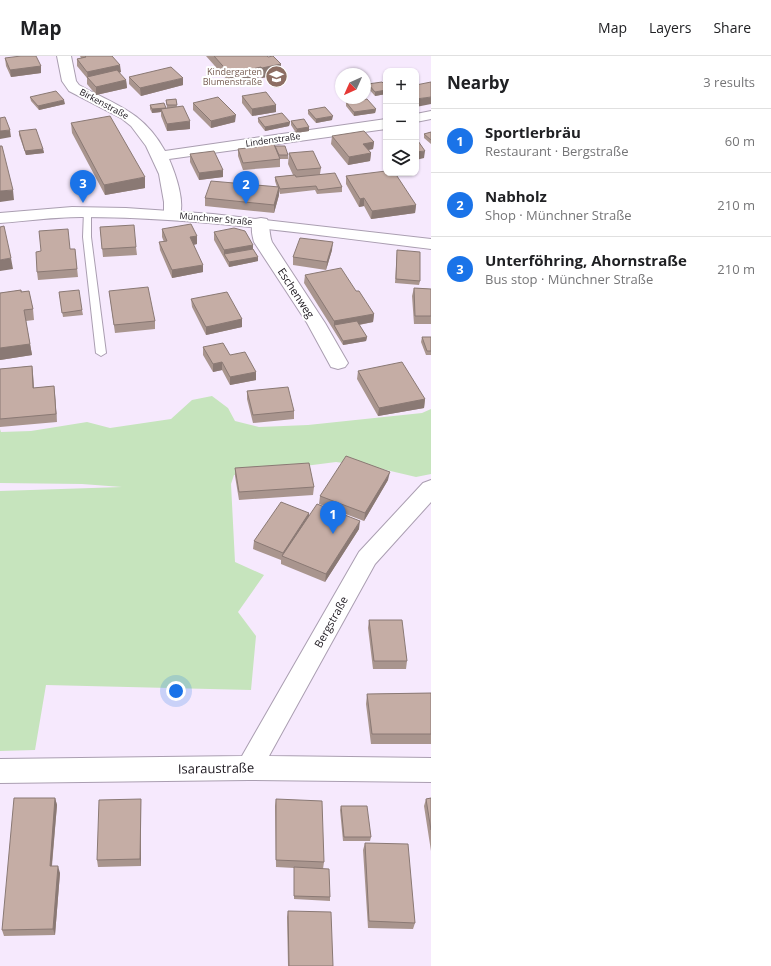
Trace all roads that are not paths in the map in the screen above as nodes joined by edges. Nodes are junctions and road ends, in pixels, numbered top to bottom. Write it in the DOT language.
graph roads {
  1 [pos="64,56"];
  2 [pos="431,115"];
  3 [pos="419,117"];
  4 [pos="383,124"];
  5 [pos="159,156"];
  6 [pos="87,213"];
  7 [pos="172,215"];
  8 [pos="0,218"];
  9 [pos="261,223"];
  10 [pos="431,244"];
  11 [pos="101,353"];
  12 [pos="338,363"];
  13 [pos="431,488"];
  14 [pos="249,768"];
  15 [pos="431,770"];
  16 [pos="0,771"];
  1 -- 5 [label="street, Birkenstraße"];
  2 -- 3 [label="street"];
  4 -- 5 [label="street, Lindenstraße"];
  5 -- 7 [label="street, Birkenstraße"];
  6 -- 7 [label="street, Münchner Straße"];
  6 -- 8 [label="street, Münchner Straße"];
  6 -- 11 [label="lane"];
  7 -- 9 [label="street, Münchner Straße"];
  9 -- 10 [label="street, Münchner Straße"];
  9 -- 12 [label="street, Eschenweg"];
  13 -- 14 [label="street, Bergstraße"];
  14 -- 15 [label="street, Isaraustraße"];
  14 -- 16 [label="street, Isaraustraße"];
}
